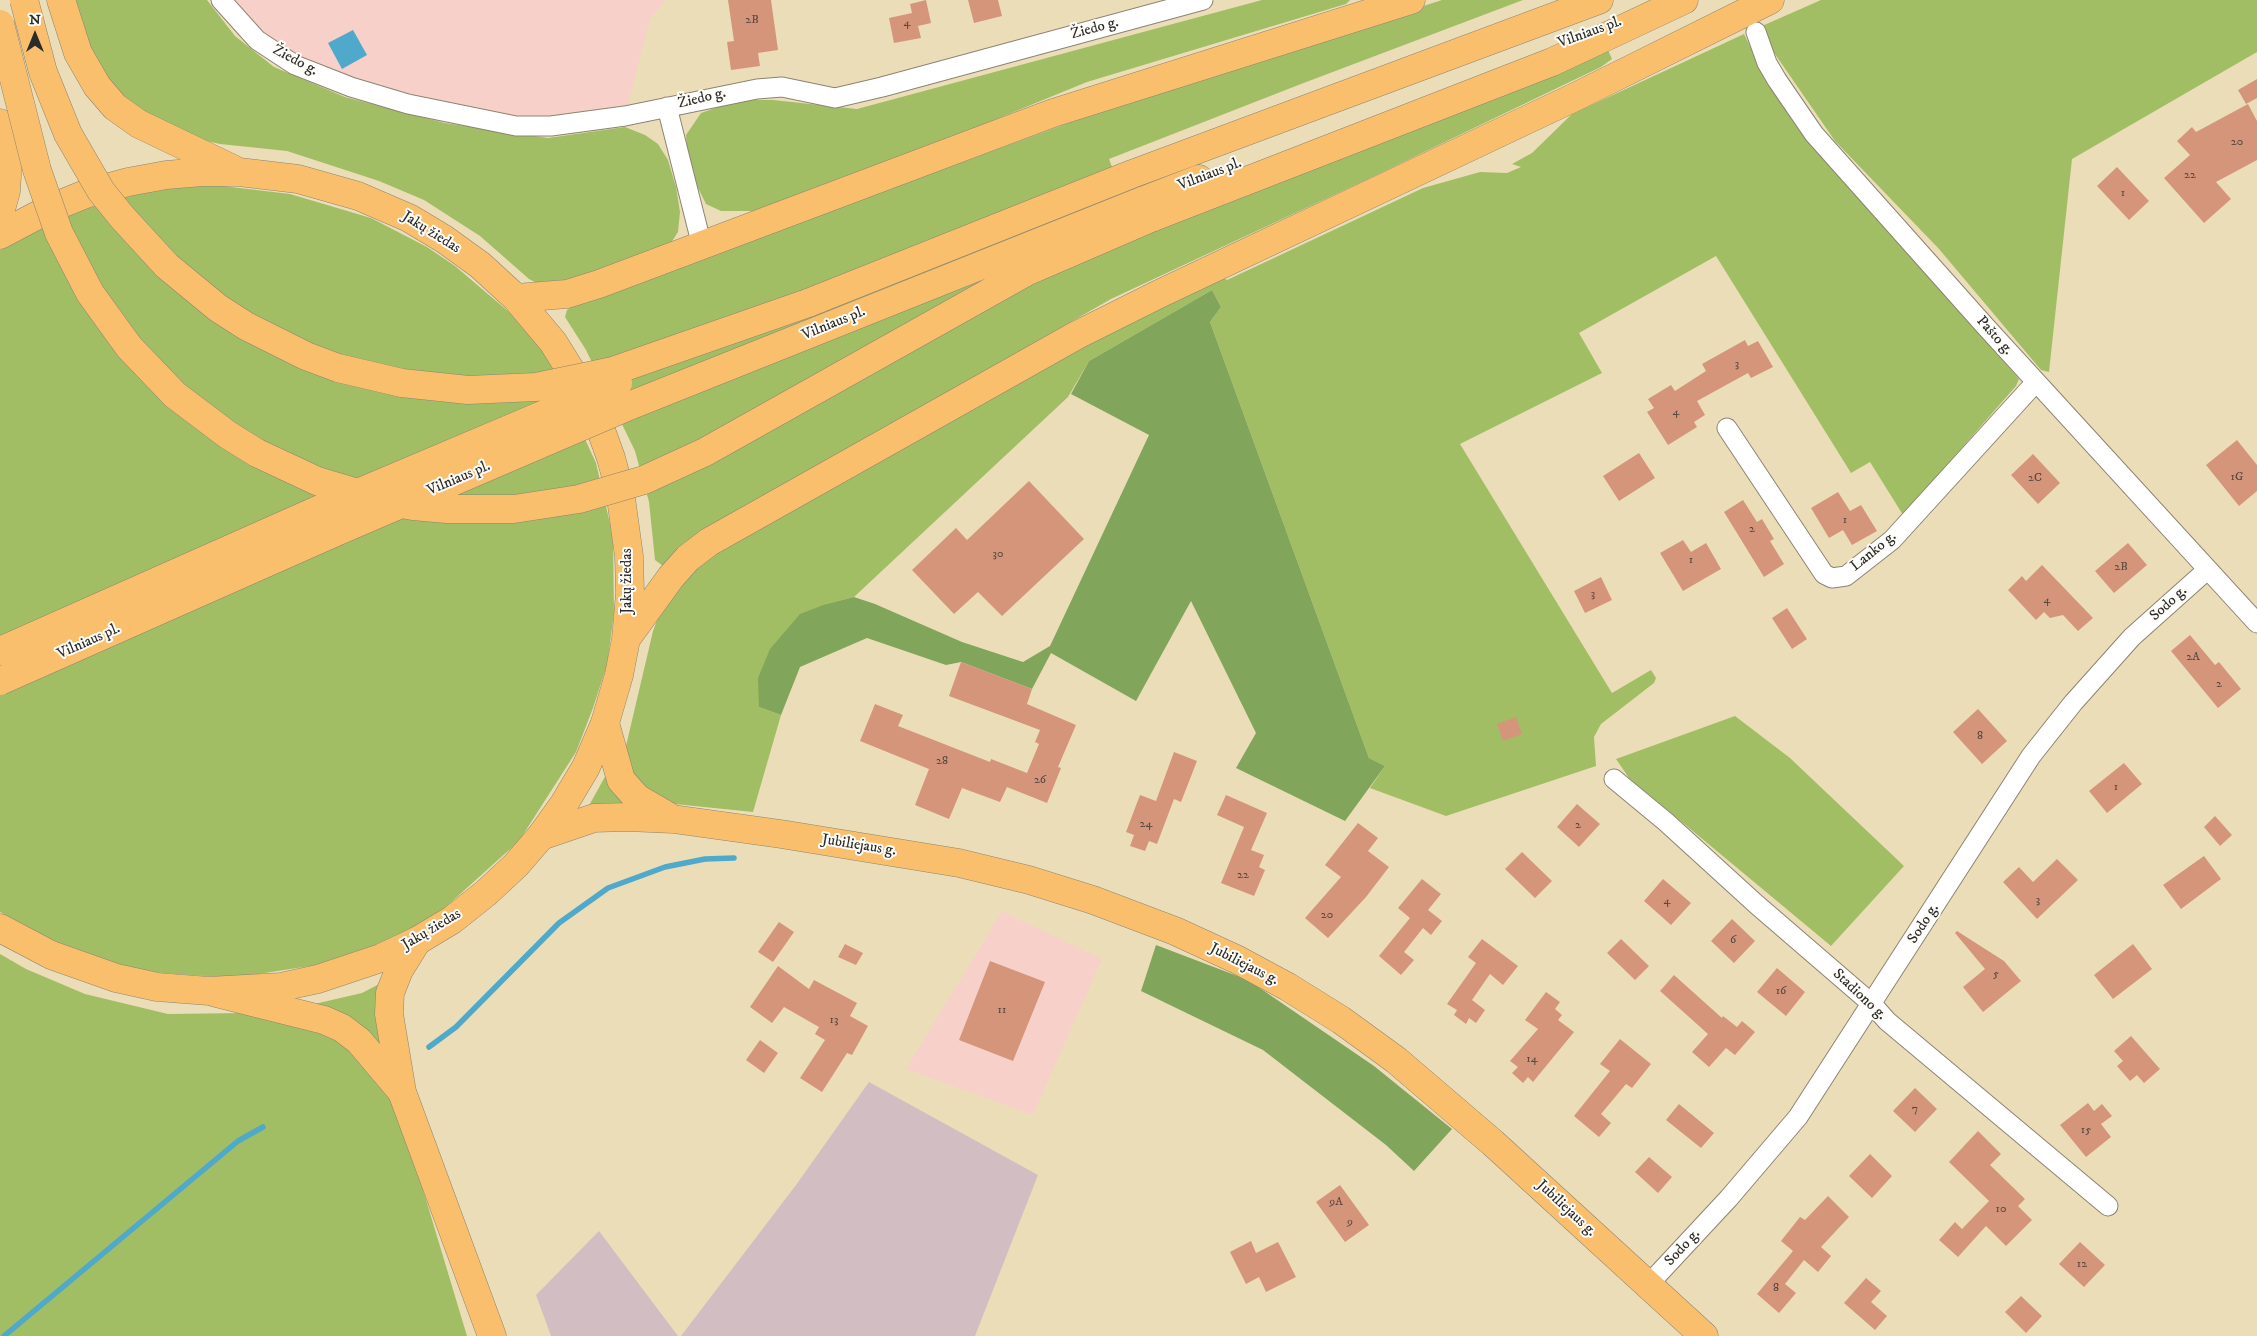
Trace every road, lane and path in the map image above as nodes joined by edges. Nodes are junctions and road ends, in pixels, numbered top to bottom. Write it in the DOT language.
graph roads {
  1 [pos="24,0"];
  2 [pos="61,0"];
  3 [pos="221,0"];
  4 [pos="1203,0"];
  5 [pos="1411,0"];
  6 [pos="1599,0"];
  7 [pos="1682,0"];
  8 [pos="1770,0"];
  9 [pos="1151,7"];
  10 [pos="0,24"];
  11 [pos="1756,32"];
  12 [pos="667,107"];
  13 [pos="0,123"];
  14 [pos="239,172"];
  15 [pos="1147,209"];
  16 [pos="0,214"];
  17 [pos="0,235"];
  18 [pos="702,246"];
  19 [pos="516,298"];
  20 [pos="808,303"];
  21 [pos="2036,382"];
  22 [pos="1726,428"];
  23 [pos="2207,570"];
  24 [pos="2257,623"];
  25 [pos="626,639"];
  26 [pos="0,651"];
  27 [pos="0,681"];
  28 [pos="605,723"];
  29 [pos="1614,779"];
  30 [pos="674,819"];
  31 [pos="541,836"];
  32 [pos="0,928"];
  33 [pos="417,941"];
  34 [pos="209,991"];
  35 [pos="1872,1004"];
  36 [pos="402,1092"];
  37 [pos="2108,1206"];
  38 [pos="1648,1285"];
  39 [pos="492,1336"];
  40 [pos="1704,1336"];
  1 -- 20 [label="main road, bridge"];
  2 -- 14 [label="main road"];
  3 -- 12 [label="street, Žiedo g."];
  4 -- 9 [label="street, Žiedo g."];
  5 -- 18 [label="main road"];
  6 -- 20 [label="main road, Vilniaus pl."];
  7 -- 15 [label="main road, Vilniaus pl."];
  8 -- 25 [label="main road"];
  9 -- 12 [label="street, Žiedo g."];
  10 -- 15 [label="main road, bridge"];
  11 -- 21 [label="street, Pašto g."];
  12 -- 18 [label="street"];
  13 -- 16 [label="main road"];
  14 -- 17 [label="main road, Jakų žiedas"];
  14 -- 19 [label="main road, Jakų žiedas"];
  15 -- 27 [label="main road, Vilniaus pl., bridge"];
  18 -- 19 [label="main road"];
  19 -- 25 [label="main road, Jakų žiedas"];
  20 -- 26 [label="main road, Vilniaus pl., bridge"];
  21 -- 22 [label="street, Lanko g."];
  21 -- 23 [label="street, Pašto g."];
  23 -- 24 [label="street, Pašto g."];
  23 -- 35 [label="street, Sodo g."];
  25 -- 28 [label="main road, Jakų žiedas"];
  28 -- 30 [label="main road"];
  28 -- 31 [label="main road, Jakų žiedas"];
  29 -- 35 [label="street, Stadiono g."];
  30 -- 31 [label="main road, Jubiliejaus g."];
  30 -- 38 [label="main road, Jubiliejaus g."];
  31 -- 33 [label="main road, Jakų žiedas"];
  32 -- 34 [label="main road, Jakų žiedas"];
  33 -- 34 [label="main road, Jakų žiedas"];
  33 -- 36 [label="main road"];
  34 -- 36 [label="main road"];
  35 -- 37 [label="street, Stadiono g."];
  35 -- 38 [label="street, Sodo g."];
  36 -- 39 [label="main road"];
  38 -- 40 [label="main road, Jubiliejaus g."];
}
